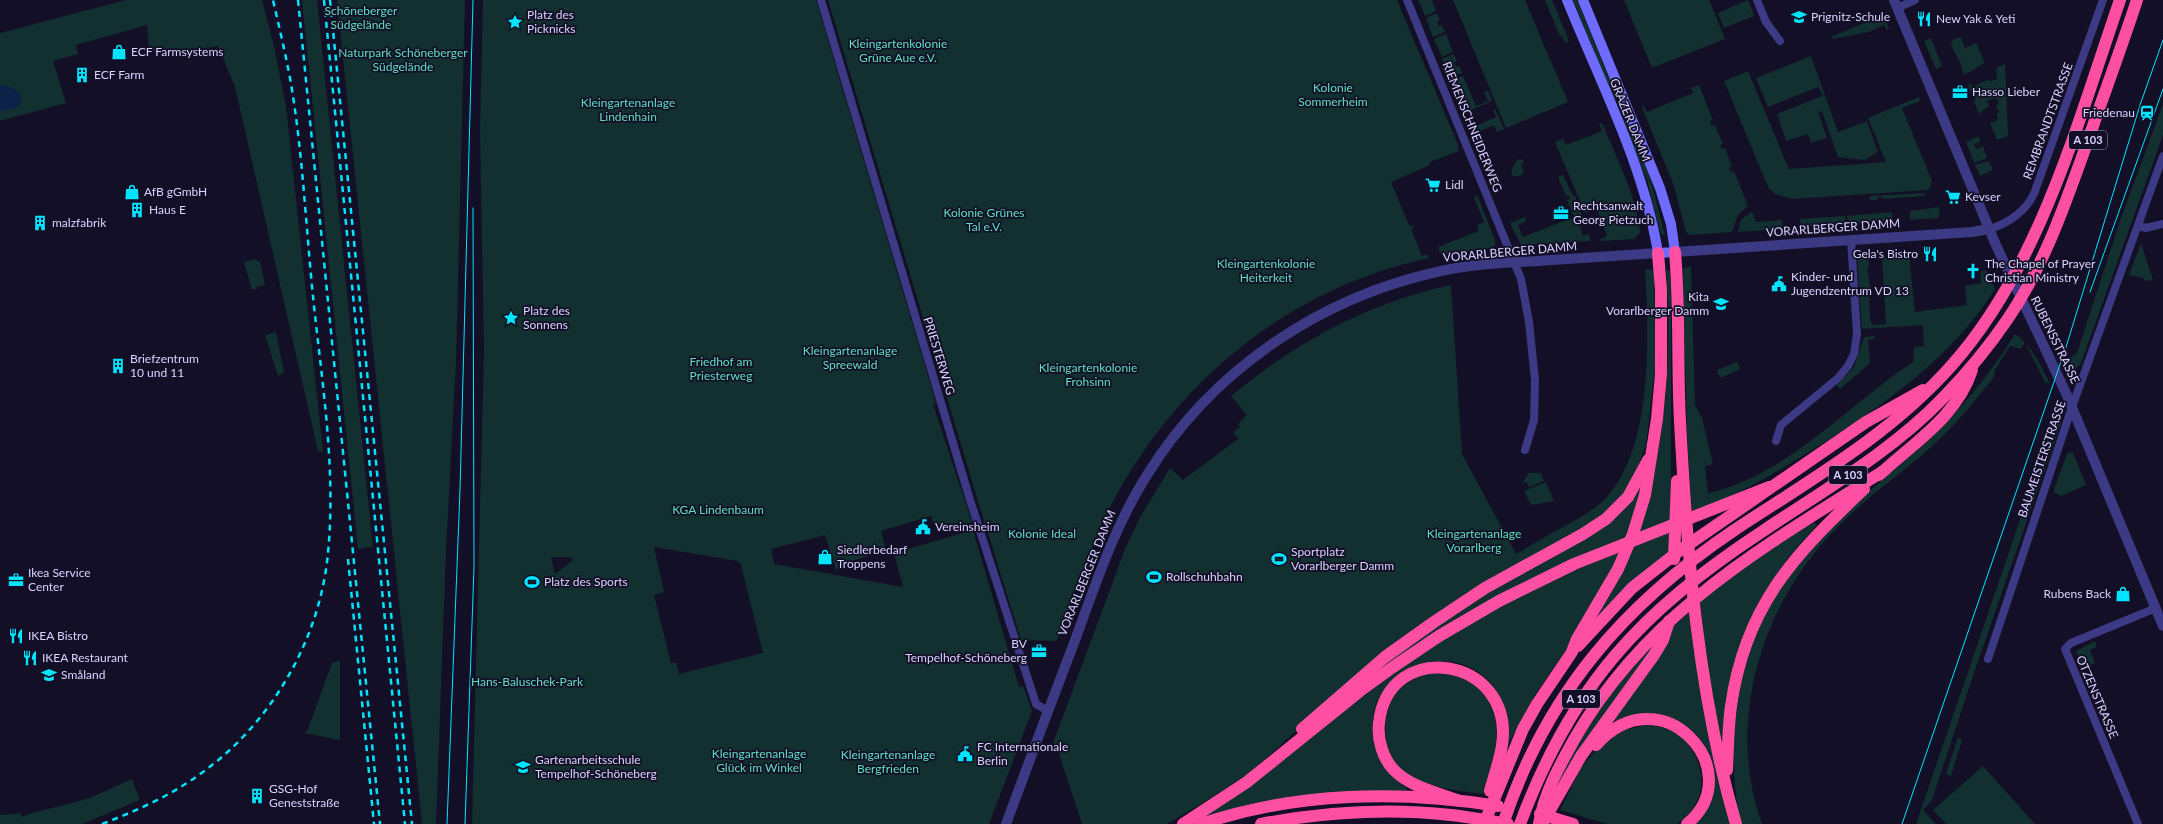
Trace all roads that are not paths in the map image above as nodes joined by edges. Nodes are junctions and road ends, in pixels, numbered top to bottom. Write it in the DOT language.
graph roads {
  1 [pos="821,0"];
  2 [pos="1407,0"];
  3 [pos="1567,0"];
  4 [pos="1583,0"];
  5 [pos="1757,0"];
  6 [pos="1915,0"];
  7 [pos="2103,0"];
  8 [pos="2120,0"];
  9 [pos="2138,0"];
  10 [pos="1896,4"];
  11 [pos="1780,41"];
  12 [pos="1628,108"];
  13 [pos="1614,114"];
  14 [pos="2163,156"];
  15 [pos="2163,224"];
  16 [pos="2138,226"];
  17 [pos="1989,229"];
  18 [pos="1851,240"];
  19 [pos="1675,252"];
  20 [pos="1658,253"];
  21 [pos="1515,262"];
  22 [pos="1974,364"];
  23 [pos="1934,384"];
  24 [pos="2072,407"];
  25 [pos="1680,423"];
  26 [pos="1776,441"];
  27 [pos="1525,450"];
  28 [pos="1651,454"];
  29 [pos="1885,470"];
  30 [pos="1769,487"];
  31 [pos="2156,608"];
  32 [pos="2163,626"];
  33 [pos="1572,652"];
  34 [pos="1988,659"];
  35 [pos="1048,711"];
  36 [pos="1274,758"];
  37 [pos="1501,768"];
  38 [pos="1573,771"];
  39 [pos="1726,781"];
  40 [pos="1460,801"];
  41 [pos="1486,818"];
  42 [pos="1006,824"];
  43 [pos="1182,824"];
  44 [pos="1201,824"];
  45 [pos="1261,824"];
  46 [pos="1503,824"];
  47 [pos="1508,824"];
  48 [pos="1520,824"];
  49 [pos="1541,824"];
  50 [pos="1574,824"];
  51 [pos="1687,824"];
  52 [pos="1736,824"];
  53 [pos="2138,824"];
  1 -- 35 [label="street, PRIESTERWEG"];
  2 -- 21 [label="street, RIEMENSCHNEIDERWEG"];
  3 -- 13 [label="main road, GRAZER DAMM"];
  4 -- 12 [label="main road, GRAZER DAMM"];
  5 -- 11 [label="street"];
  6 -- 10 [label="street"];
  7 -- 17 [label="street, REMBRANDTSTRASSE"];
  8 -- 23 [label="highway, A 103"];
  9 -- 22 [label="highway, A 103"];
  10 -- 17 [label="street, RUBENSSTRASSE"];
  12 -- 13 [label="main road"];
  12 -- 19 [label="main road, GRAZER DAMM"];
  13 -- 20 [label="main road, GRAZER DAMM"];
  14 -- 16 [label="street, BAUMEISTERSTRASSE"];
  15 -- 16 [label="street"];
  16 -- 24 [label="street, BAUMEISTERSTRASSE"];
  17 -- 18 [label="street, VORARLBERGER DAMM"];
  17 -- 24 [label="street, RUBENSSTRASSE"];
  18 -- 19 [label="street, VORARLBERGER DAMM"];
  18 -- 26 [label="street"];
  19 -- 20 [label="main road, VORARLBERGER DAMM"];
  19 -- 25 [label="highway"];
  20 -- 21 [label="street, VORARLBERGER DAMM"];
  20 -- 28 [label="highway"];
  21 -- 27 [label="street, RIEMENSCHNEIDERWEG"];
  21 -- 35 [label="street, VORARLBERGER DAMM"];
  22 -- 29 [label="highway"];
  22 -- 48 [label="highway, A 103"];
  23 -- 30 [label="highway"];
  23 -- 46 [label="highway, A 103"];
  24 -- 31 [label="street, RUBENSSTRASSE"];
  24 -- 34 [label="street, BAUMEISTERSTRASSE"];
  25 -- 38 [label="highway"];
  25 -- 39 [label="highway"];
  28 -- 33 [label="highway"];
  28 -- 36 [label="highway"];
  29 -- 39 [label="highway"];
  29 -- 49 [label="highway"];
  30 -- 33 [label="highway"];
  30 -- 36 [label="highway"];
  31 -- 32 [label="street, RUBENSSTRASSE"];
  31 -- 53 [label="street, OTZENSTRASSE"];
  33 -- 37 [label="highway"];
  35 -- 42 [label="street, VORARLBERGER DAMM"];
  36 -- 43 [label="highway"];
  37 -- 40 [label="highway"];
  37 -- 41 [label="highway"];
  38 -- 49 [label="highway"];
  38 -- 51 [label="highway"];
  39 -- 52 [label="highway"];
  40 -- 44 [label="highway"];
  40 -- 50 [label="highway"];
  45 -- 47 [label="highway"];
}
